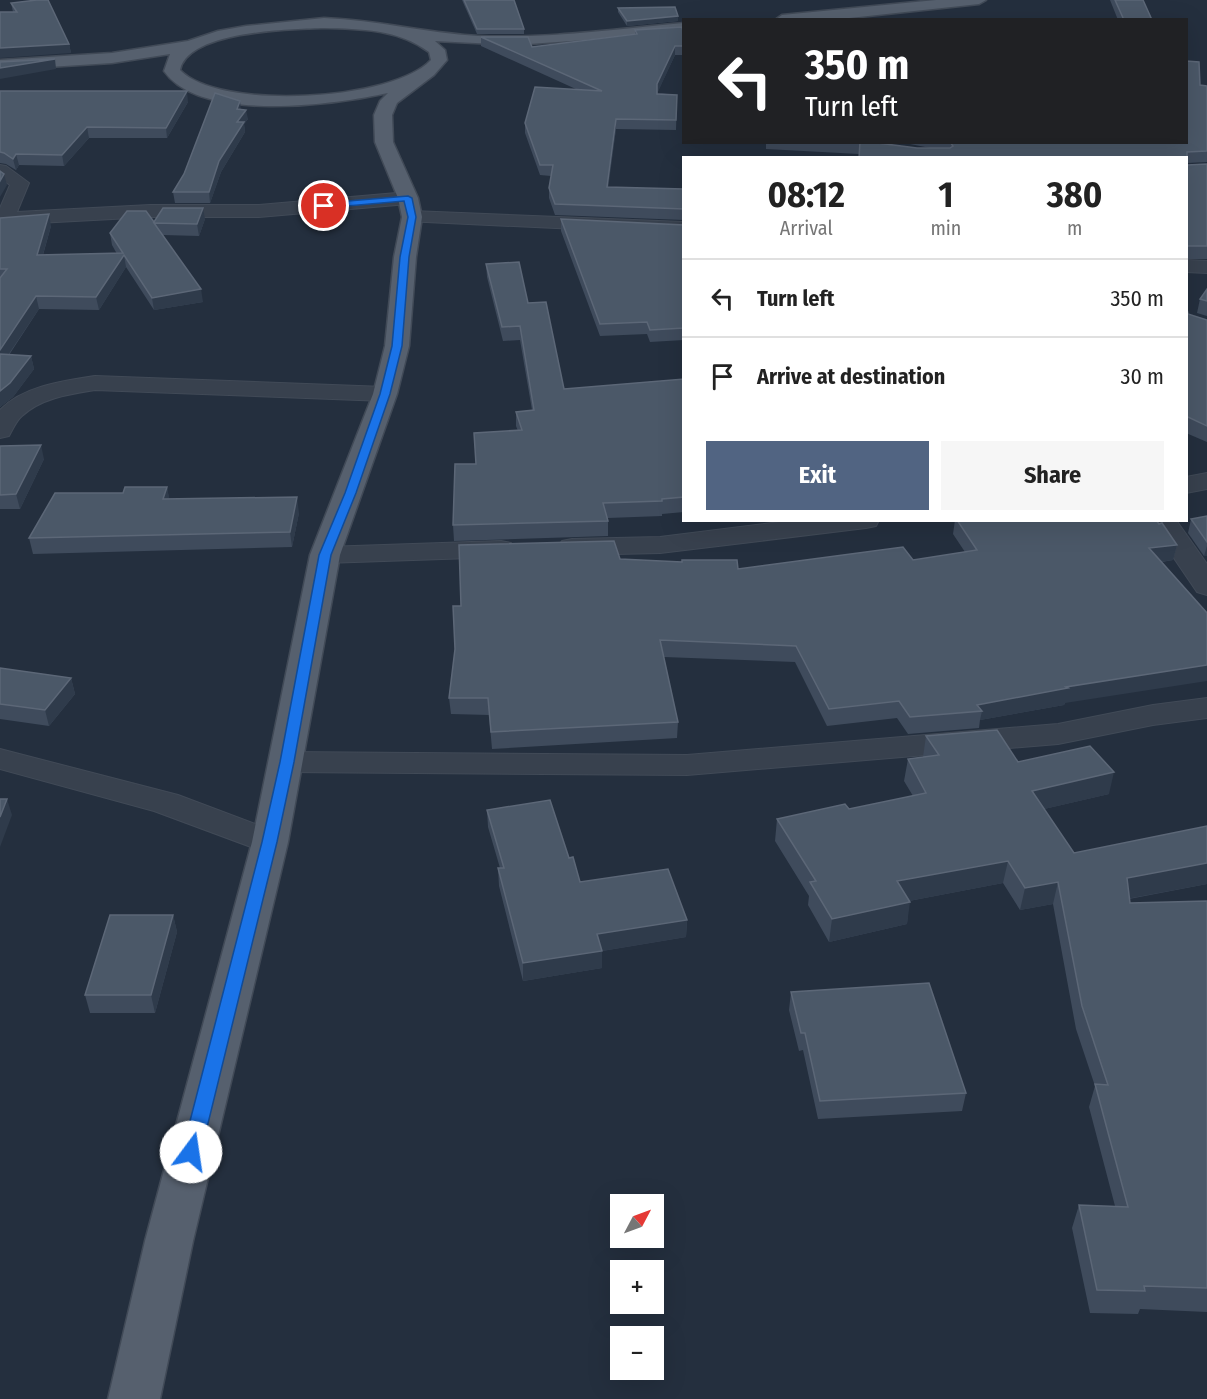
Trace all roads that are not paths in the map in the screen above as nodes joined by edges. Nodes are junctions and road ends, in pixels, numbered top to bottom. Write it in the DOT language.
graph roads {
  1 [pos="979,0"];
  2 [pos="270,11"];
  3 [pos="254,15"];
  4 [pos="802,18"];
  5 [pos="324,23"];
  6 [pos="682,28"];
  7 [pos="406,32"];
  8 [pos="221,35"];
  9 [pos="532,40"];
  10 [pos="195,45"];
  11 [pos="471,55"];
  12 [pos="456,60"];
  13 [pos="35,64"];
  14 [pos="0,65"];
  15 [pos="136,71"];
  16 [pos="159,76"];
  17 [pos="422,76"];
  18 [pos="185,84"];
  19 [pos="278,101"];
  20 [pos="341,114"];
  21 [pos="0,170"];
  22 [pos="410,208"];
  23 [pos="2,219"];
  24 [pos="682,228"];
  25 [pos="1188,266"];
  26 [pos="1207,267"];
  27 [pos="385,394"];
  28 [pos="0,431"];
  29 [pos="1207,481"];
  30 [pos="1188,485"];
  31 [pos="850,522"];
  32 [pos="1163,522"];
  33 [pos="325,555"];
  34 [pos="1207,586"];
  35 [pos="1207,708"];
  36 [pos="0,759"];
  37 [pos="287,762"];
  38 [pos="270,842"];
  39 [pos="134,1399"];
  1 -- 4 [label="main road"];
  2 -- 5 [label="main road"];
  3 -- 8 [label="main road"];
  5 -- 7 [label="main road"];
  5 -- 8 [label="main road"];
  6 -- 9 [label="main road"];
  7 -- 9 [label="main road"];
  7 -- 17 [label="main road"];
  8 -- 10 [label="main road"];
  9 -- 11 [label="main road"];
  10 -- 13 [label="main road"];
  10 -- 18 [label="main road"];
  12 -- 17 [label="main road"];
  13 -- 14 [label="main road"];
  13 -- 15 [label="main road"];
  16 -- 18 [label="main road"];
  17 -- 19 [label="main road"];
  17 -- 22 [label="main road"];
  18 -- 19 [label="main road"];
  19 -- 20 [label="main road"];
  21 -- 23 [label="street"];
  22 -- 23 [label="street"];
  22 -- 24 [label="street"];
  22 -- 27 [label="main road"];
  25 -- 26 [label="street"];
  27 -- 28 [label="street"];
  27 -- 33 [label="main road"];
  29 -- 30 [label="street"];
  31 -- 33 [label="street"];
  32 -- 34 [label="street"];
  33 -- 37 [label="main road"];
  35 -- 37 [label="street"];
  36 -- 38 [label="street"];
  37 -- 38 [label="main road"];
  38 -- 39 [label="main road"];
}
